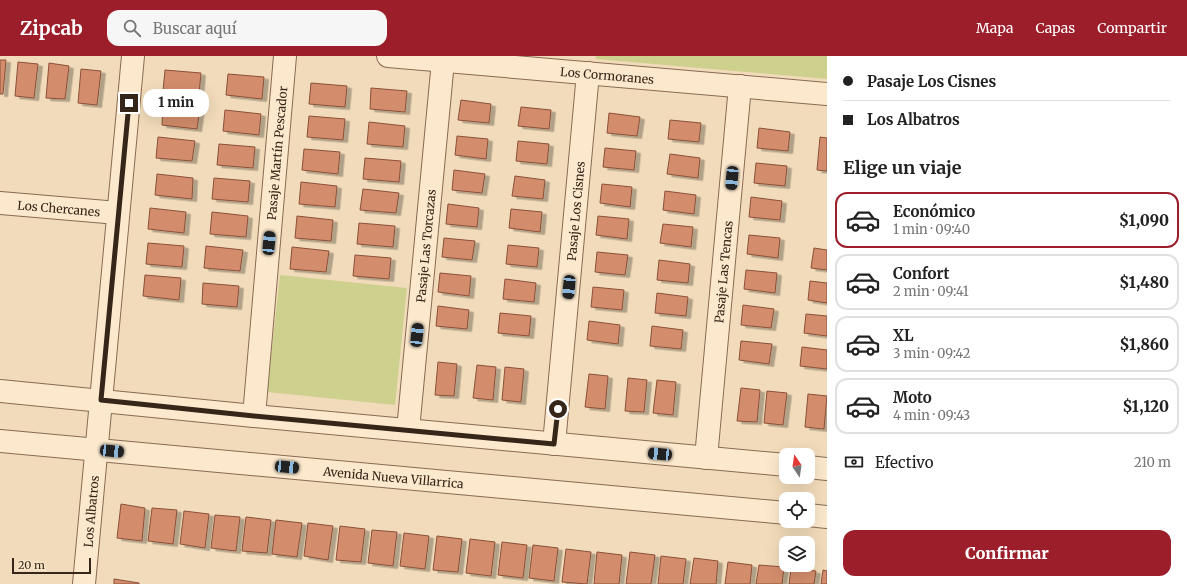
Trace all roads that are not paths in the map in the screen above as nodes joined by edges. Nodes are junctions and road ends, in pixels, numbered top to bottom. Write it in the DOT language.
graph roads {
  1 [pos="133,56"];
  2 [pos="285,56"];
  3 [pos="388,56"];
  4 [pos="443,61"];
  5 [pos="588,73"];
  6 [pos="740,86"];
  7 [pos="827,94"];
  8 [pos="0,203"];
  9 [pos="118,213"];
  10 [pos="0,391"];
  11 [pos="101,400"];
  12 [pos="254,416"];
  13 [pos="408,430"];
  14 [pos="0,441"];
  15 [pos="554,444"];
  16 [pos="96,450"];
  17 [pos="706,458"];
  18 [pos="779,464"];
  19 [pos="815,468"];
  20 [pos="827,469"];
  21 [pos="779,512"];
  22 [pos="815,516"];
  23 [pos="827,517"];
  24 [pos="84,584"];
  1 -- 9 [label="street, Los Albatros"];
  2 -- 12 [label="street, Pasaje Martín Pescador"];
  3 -- 4 [label="street, Los Cormoranes"];
  4 -- 5 [label="street, Los Cormoranes"];
  4 -- 13 [label="street, Pasaje Las Torcazas"];
  5 -- 6 [label="street, Los Cormoranes"];
  5 -- 15 [label="street, Pasaje Los Cisnes"];
  6 -- 7 [label="street, Los Cormoranes"];
  6 -- 17 [label="street, Pasaje Las Tencas"];
  8 -- 9 [label="street, Los Chercanes"];
  9 -- 11 [label="street, Los Albatros"];
  10 -- 11 [label="street"];
  11 -- 12 [label="street"];
  11 -- 16 [label="street, Los Albatros"];
  12 -- 13 [label="street"];
  13 -- 15 [label="street"];
  14 -- 16 [label="street, Avenida Nueva Villarrica"];
  15 -- 17 [label="street"];
  16 -- 21 [label="street, Avenida Nueva Villarrica"];
  16 -- 24 [label="street, Los Albatros"];
  17 -- 18 [label="street"];
  19 -- 20 [label="street"];
  22 -- 23 [label="street"];
}
